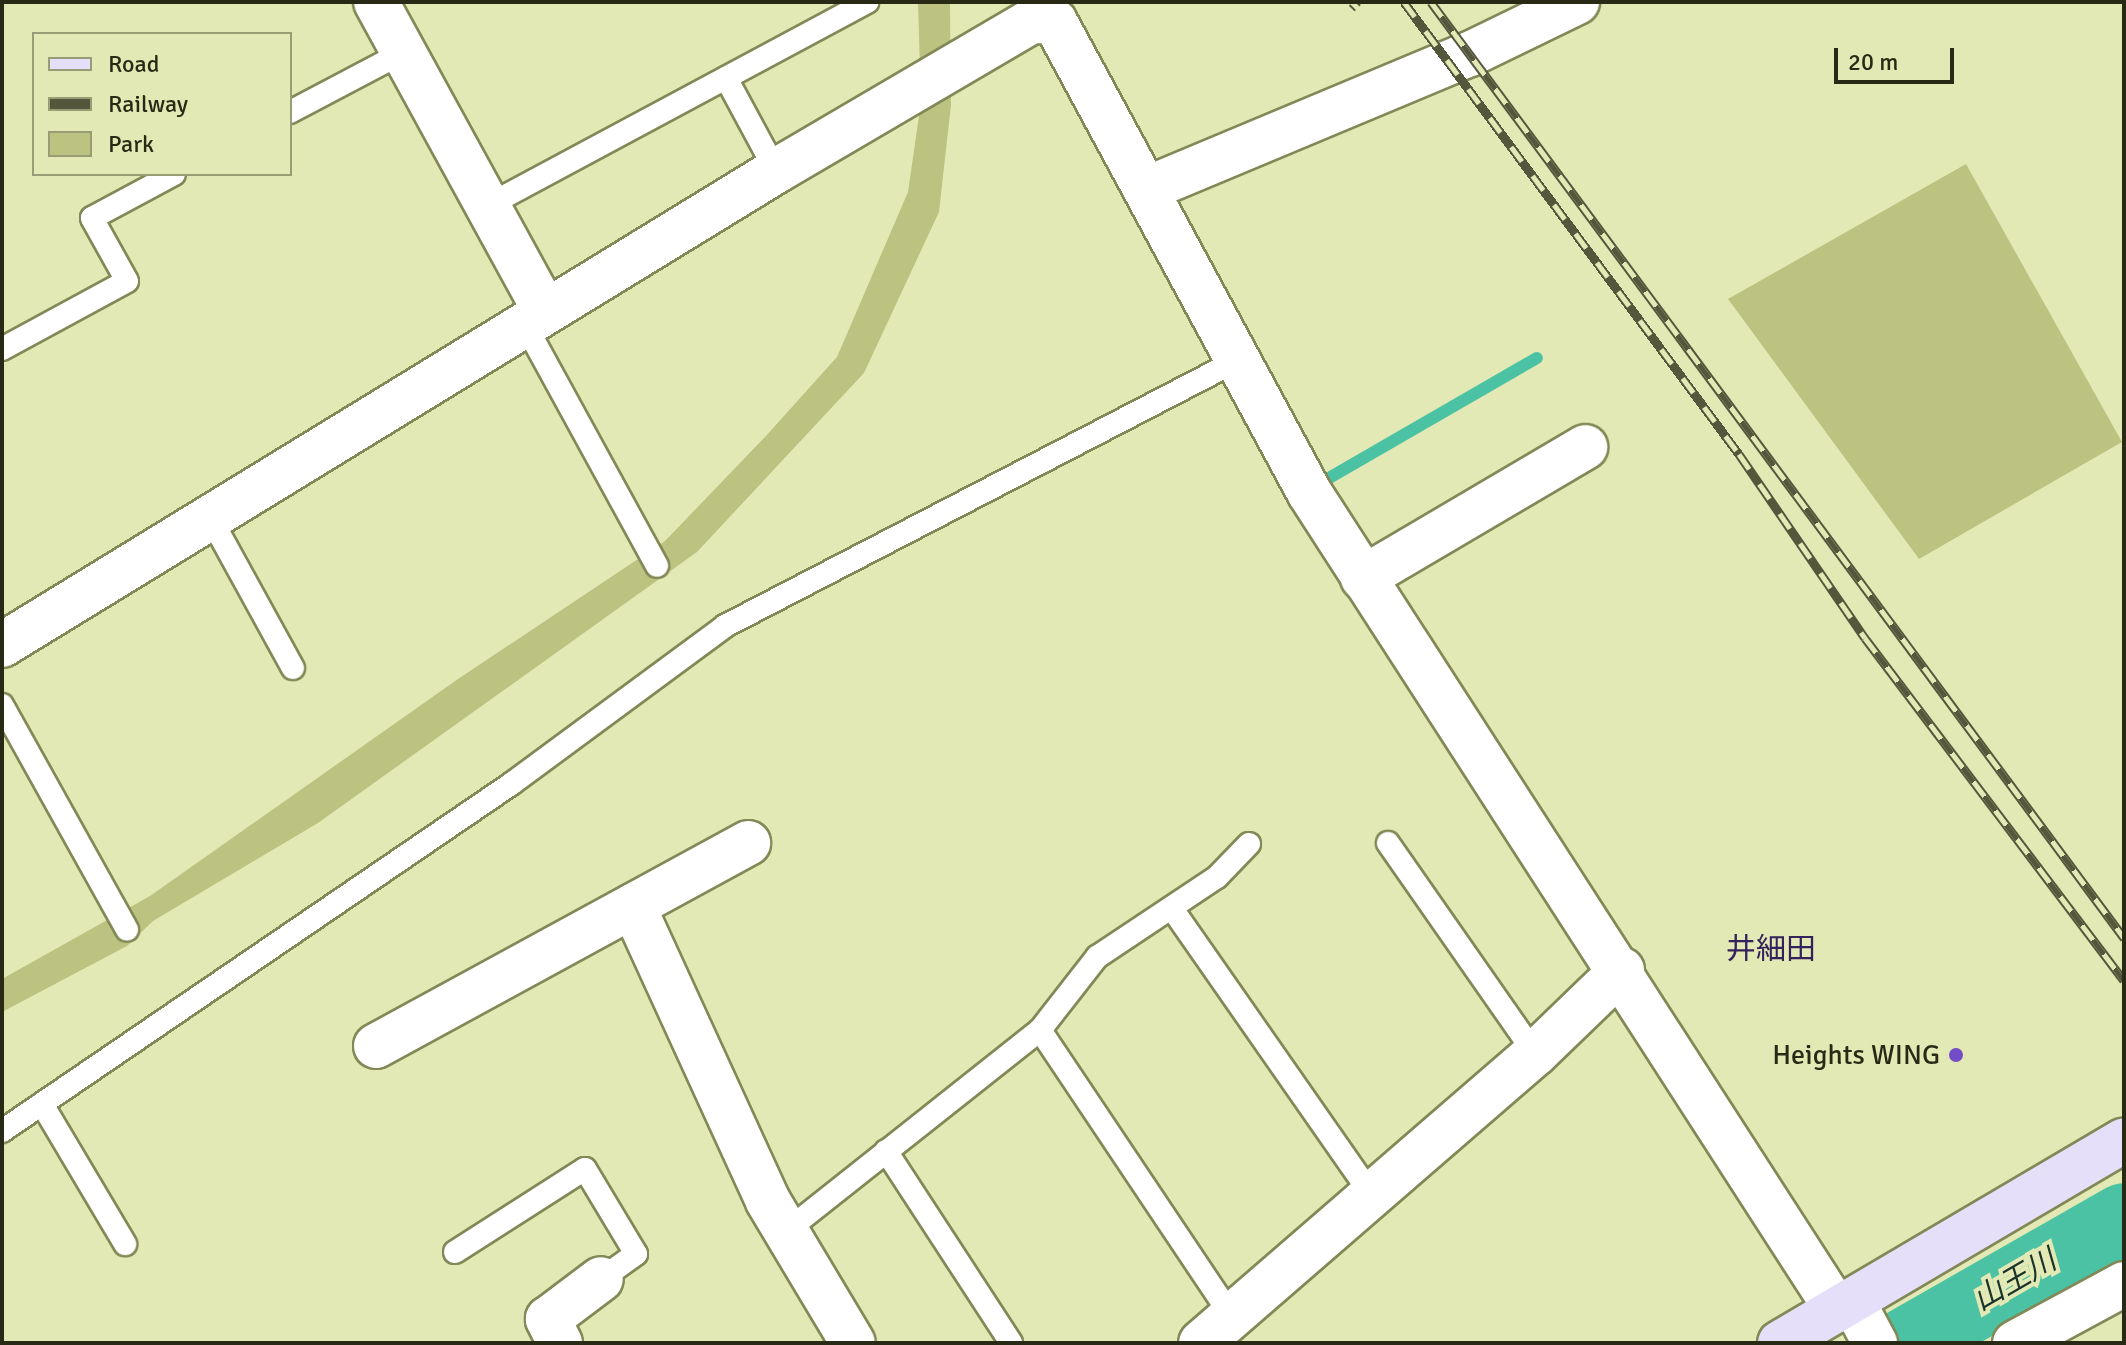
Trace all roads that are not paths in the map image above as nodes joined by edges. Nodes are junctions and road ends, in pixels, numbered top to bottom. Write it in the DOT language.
graph roads {
  1 [pos="376,2"];
  2 [pos="868,2"];
  3 [pos="1577,2"];
  4 [pos="402,53"];
  5 [pos="726,78"];
  6 [pos="292,111"];
  7 [pos="776,171"];
  8 [pos="170,176"];
  9 [pos="1149,188"];
  10 [pos="485,207"];
  11 [pos="534,315"];
  12 [pos="2,349"];
  13 [pos="1234,362"];
  14 [pos="1585,447"];
  15 [pos="211,519"];
  16 [pos="657,566"];
  17 [pos="1363,578"];
  18 [pos="2,645"];
  19 [pos="293,668"];
  20 [pos="2,705"];
  21 [pos="748,843"];
  22 [pos="1388,843"];
  23 [pos="1249,844"];
  24 [pos="633,906"];
  25 [pos="1173,910"];
  26 [pos="127,930"];
  27 [pos="1622,970"];
  28 [pos="1040,1030"];
  29 [pos="376,1046"];
  30 [pos="1535,1054"];
  31 [pos="42,1104"];
  32 [pos="2,1131"];
  33 [pos="2124,1140"];
  34 [pos="886,1151"];
  35 [pos="1372,1195"];
  36 [pos="785,1232"];
  37 [pos="125,1244"];
  38 [pos="455,1252"];
  39 [pos="601,1279"];
  40 [pos="2119,1296"];
  41 [pos="1857,1319"];
  42 [pos="1216,1329"];
  43 [pos="560,1343"];
  44 [pos="853,1343"];
  45 [pos="1011,1343"];
  46 [pos="1780,1343"];
  47 [pos="2015,1343"];
  1 -- 4 [label="street"];
  2 -- 5 [label="lane"];
  3 -- 9 [label="street"];
  4 -- 6 [label="lane"];
  4 -- 10 [label="street"];
  5 -- 7 [label="lane"];
  5 -- 10 [label="lane"];
  7 -- 9 [label="street"];
  7 -- 11 [label="street"];
  8 -- 12 [label="lane"];
  9 -- 13 [label="street"];
  10 -- 11 [label="street"];
  11 -- 15 [label="street"];
  11 -- 16 [label="lane"];
  13 -- 17 [label="street"];
  13 -- 31 [label="lane"];
  14 -- 17 [label="street"];
  15 -- 18 [label="street"];
  15 -- 19 [label="lane"];
  17 -- 27 [label="street"];
  20 -- 26 [label="lane"];
  21 -- 24 [label="street"];
  22 -- 30 [label="lane"];
  23 -- 25 [label="lane"];
  24 -- 29 [label="street"];
  24 -- 36 [label="street"];
  25 -- 28 [label="lane"];
  25 -- 35 [label="lane"];
  27 -- 30 [label="street"];
  27 -- 41 [label="street"];
  28 -- 34 [label="lane"];
  28 -- 42 [label="lane"];
  30 -- 35 [label="street"];
  31 -- 32 [label="lane"];
  31 -- 37 [label="lane"];
  33 -- 41 [label="street"];
  34 -- 36 [label="lane"];
  34 -- 45 [label="lane"];
  35 -- 42 [label="street"];
  36 -- 44 [label="street"];
  38 -- 39 [label="lane"];
  39 -- 43 [label="street"];
  40 -- 47 [label="street"];
  41 -- 46 [label="street"];
}
